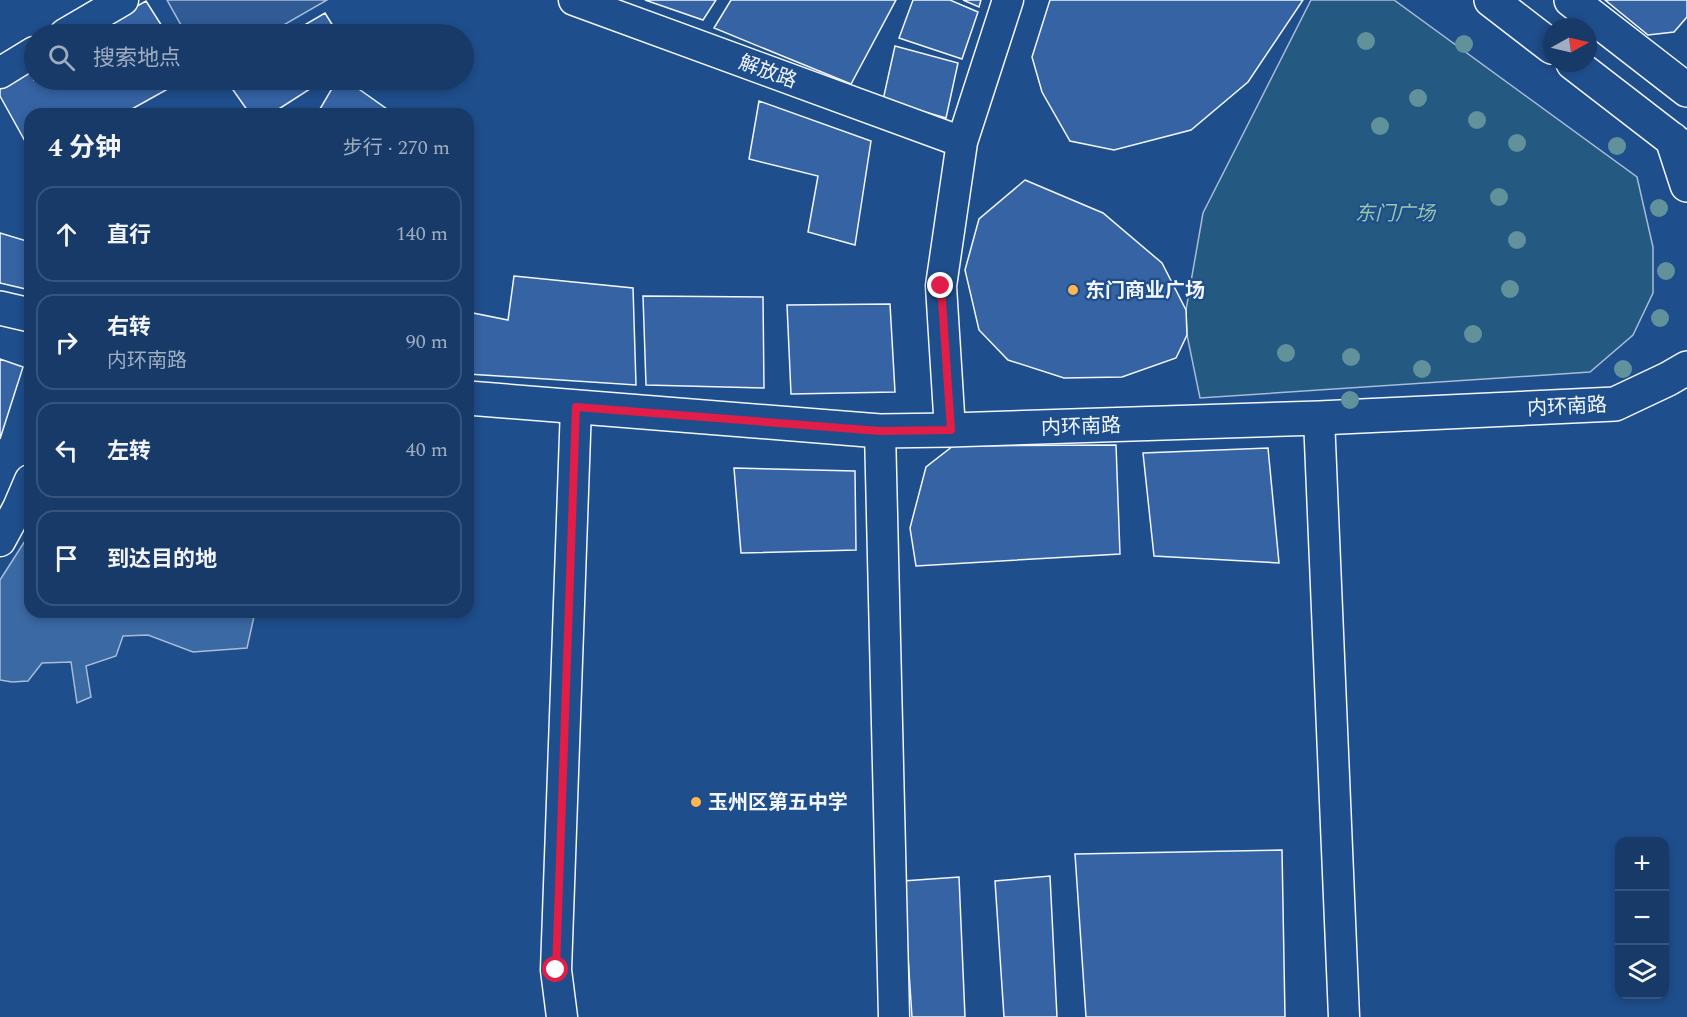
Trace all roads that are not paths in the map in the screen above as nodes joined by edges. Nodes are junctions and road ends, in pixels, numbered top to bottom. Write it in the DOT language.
graph roads {
  1 [pos="123,0"];
  2 [pos="574,0"];
  3 [pos="1008,0"];
  4 [pos="1491,0"];
  5 [pos="1571,0"];
  6 [pos="82,24"];
  7 [pos="1543,40"];
  8 [pos="24,58"];
  9 [pos="1585,72"];
  10 [pos="0,73"];
  11 [pos="1687,90"];
  12 [pos="962,142"];
  13 [pos="1679,145"];
  14 [pos="1687,184"];
  15 [pos="0,308"];
  16 [pos="24,314"];
  17 [pos="1687,368"];
  18 [pos="474,398"];
  19 [pos="576,407"];
  20 [pos="1319,418"];
  21 [pos="951,430"];
  22 [pos="880,431"];
  23 [pos="24,494"];
  24 [pos="0,541"];
  25 [pos="562,1017"];
  26 [pos="894,1017"];
  27 [pos="1344,1017"];
  1 -- 6 [label="street"];
  2 -- 12 [label="street, 解放路"];
  3 -- 12 [label="street"];
  4 -- 7 [label="main road"];
  5 -- 11 [label="main road"];
  8 -- 10 [label="street"];
  9 -- 13 [label="main road"];
  12 -- 21 [label="street"];
  13 -- 14 [label="main road"];
  15 -- 16 [label="main road"];
  17 -- 20 [label="main road, 内环南路"];
  18 -- 19 [label="main road, 内环南路"];
  19 -- 22 [label="main road, 内环南路"];
  19 -- 25 [label="street"];
  20 -- 21 [label="main road, 内环南路"];
  20 -- 27 [label="street"];
  21 -- 22 [label="main road, 内环南路"];
  22 -- 26 [label="street"];
  23 -- 24 [label="street"];
}
